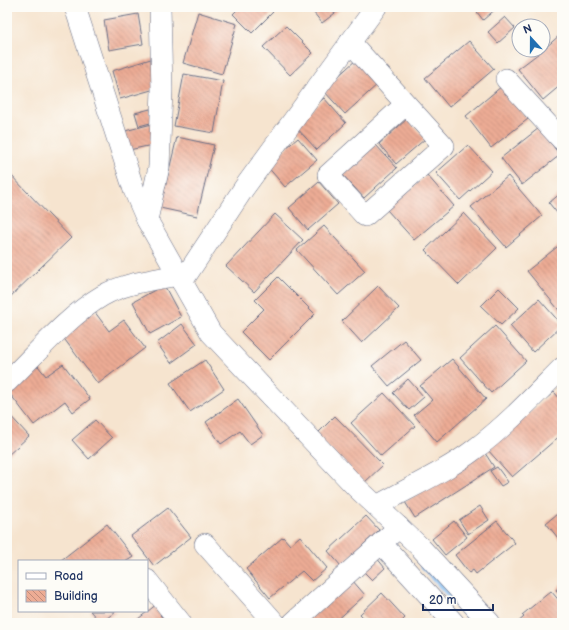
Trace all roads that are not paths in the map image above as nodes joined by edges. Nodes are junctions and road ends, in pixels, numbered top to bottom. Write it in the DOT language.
graph roads {
  1 [pos="75,7"];
  2 [pos="160,7"];
  3 [pos="376,7"];
  4 [pos="360,16"];
  5 [pos="350,42"];
  6 [pos="506,79"];
  7 [pos="406,104"];
  8 [pos="562,140"];
  9 [pos="147,220"];
  10 [pos="180,279"];
  11 [pos="562,368"];
  12 [pos="7,382"];
  13 [pos="378,506"];
  14 [pos="399,527"];
  15 [pos="381,543"];
  16 [pos="205,544"];
  17 [pos="148,581"];
  18 [pos="181,623"];
  19 [pos="275,623"];
  20 [pos="293,623"];
  21 [pos="454,623"];
  22 [pos="490,623"];
  1 -- 9 [label="street"];
  2 -- 9 [label="street"];
  3 -- 4 [label="street"];
  4 -- 5 [label="street"];
  5 -- 7 [label="street"];
  5 -- 10 [label="street"];
  6 -- 8 [label="street"];
  7 -- 7 [label="street"];
  9 -- 10 [label="street"];
  10 -- 12 [label="street"];
  10 -- 13 [label="street"];
  11 -- 13 [label="street"];
  13 -- 14 [label="street"];
  14 -- 15 [label="street"];
  14 -- 22 [label="street"];
  15 -- 20 [label="street"];
  15 -- 21 [label="street"];
  16 -- 19 [label="street"];
  17 -- 18 [label="street"];
}
